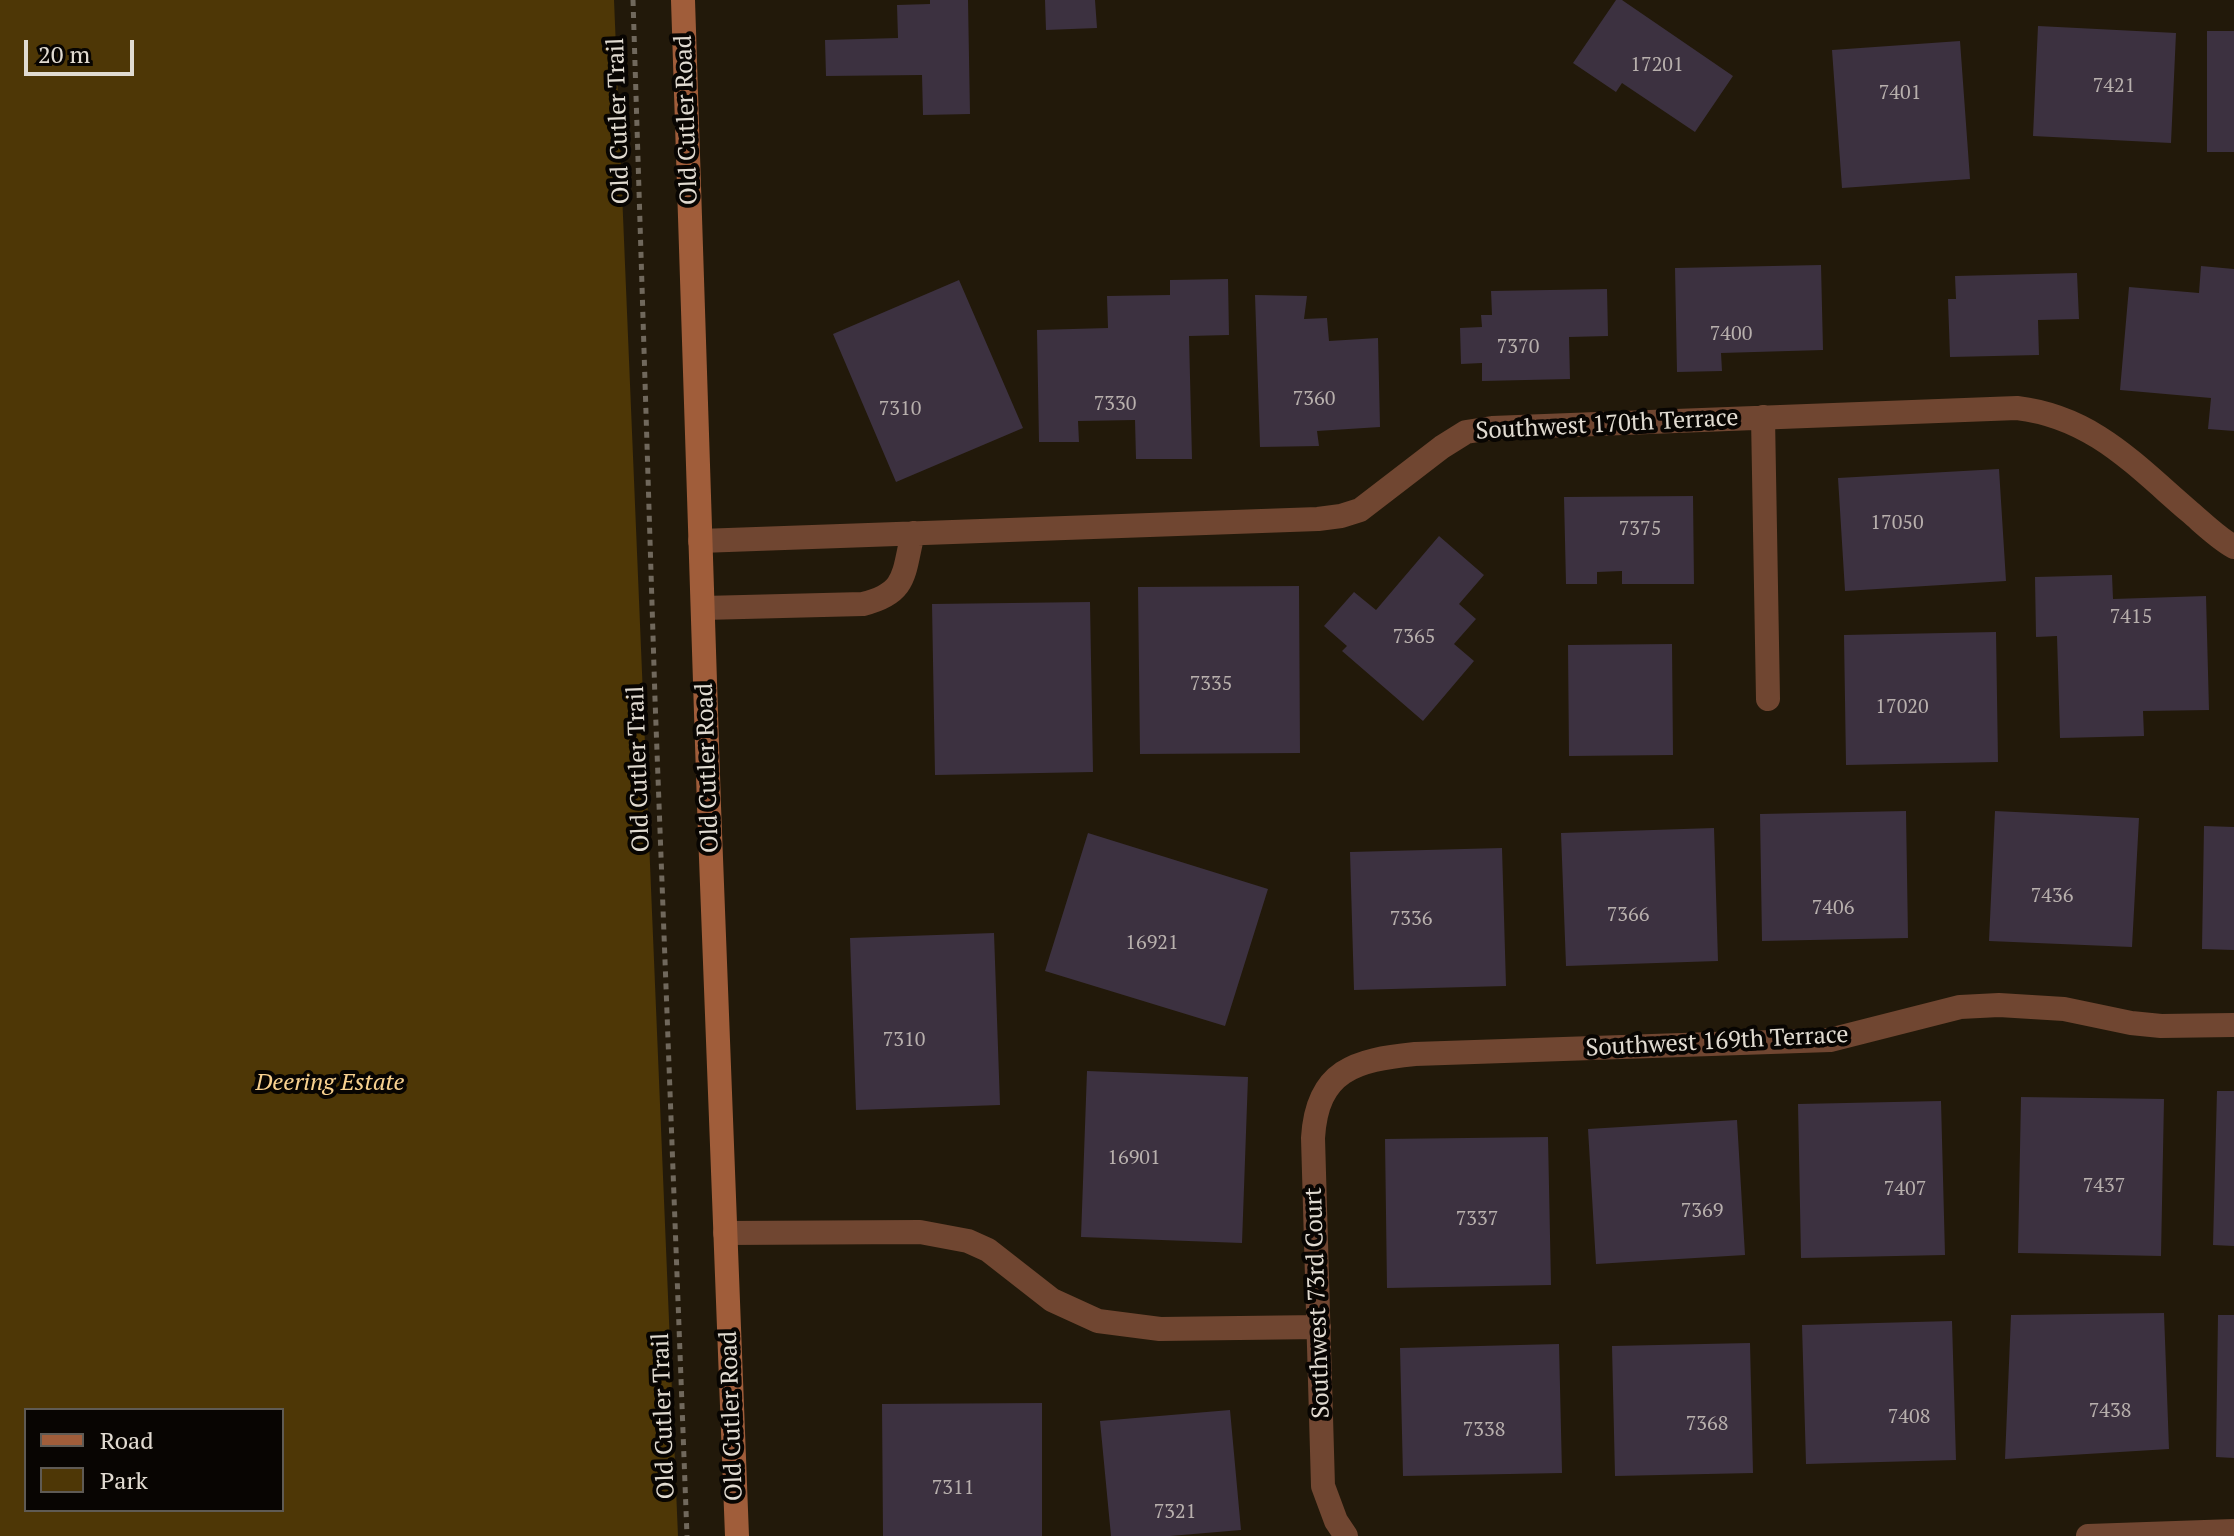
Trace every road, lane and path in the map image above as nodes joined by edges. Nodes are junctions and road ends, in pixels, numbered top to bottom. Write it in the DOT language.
graph roads {
  1 [pos="633,0"];
  2 [pos="683,0"];
  3 [pos="1763,417"];
  4 [pos="913,533"];
  5 [pos="700,541"];
  6 [pos="2234,547"];
  7 [pos="703,608"];
  8 [pos="1768,699"];
  9 [pos="2234,1025"];
  10 [pos="1341,1073"];
  11 [pos="725,1233"];
  12 [pos="1319,1327"];
  13 [pos="2234,1531"];
  14 [pos="687,1536"];
  15 [pos="737,1536"];
  16 [pos="1346,1536"];
  17 [pos="2088,1536"];
  1 -- 14 [label="path, Old Cutler Trail"];
  2 -- 5 [label="main road, Old Cutler Road"];
  3 -- 4 [label="street, Southwest 170th Terrace"];
  3 -- 6 [label="street, Southwest 170th Terrace"];
  3 -- 8 [label="street"];
  4 -- 5 [label="street, Southwest 170th Terrace"];
  4 -- 7 [label="street"];
  5 -- 7 [label="main road, Old Cutler Road"];
  7 -- 11 [label="main road, Old Cutler Road"];
  9 -- 10 [label="street, Southwest 169th Terrace"];
  10 -- 12 [label="street, Southwest 73rd Court"];
  11 -- 12 [label="street"];
  11 -- 15 [label="main road, Old Cutler Road"];
  12 -- 16 [label="street, Southwest 73rd Court"];
  13 -- 17 [label="street"];
}
